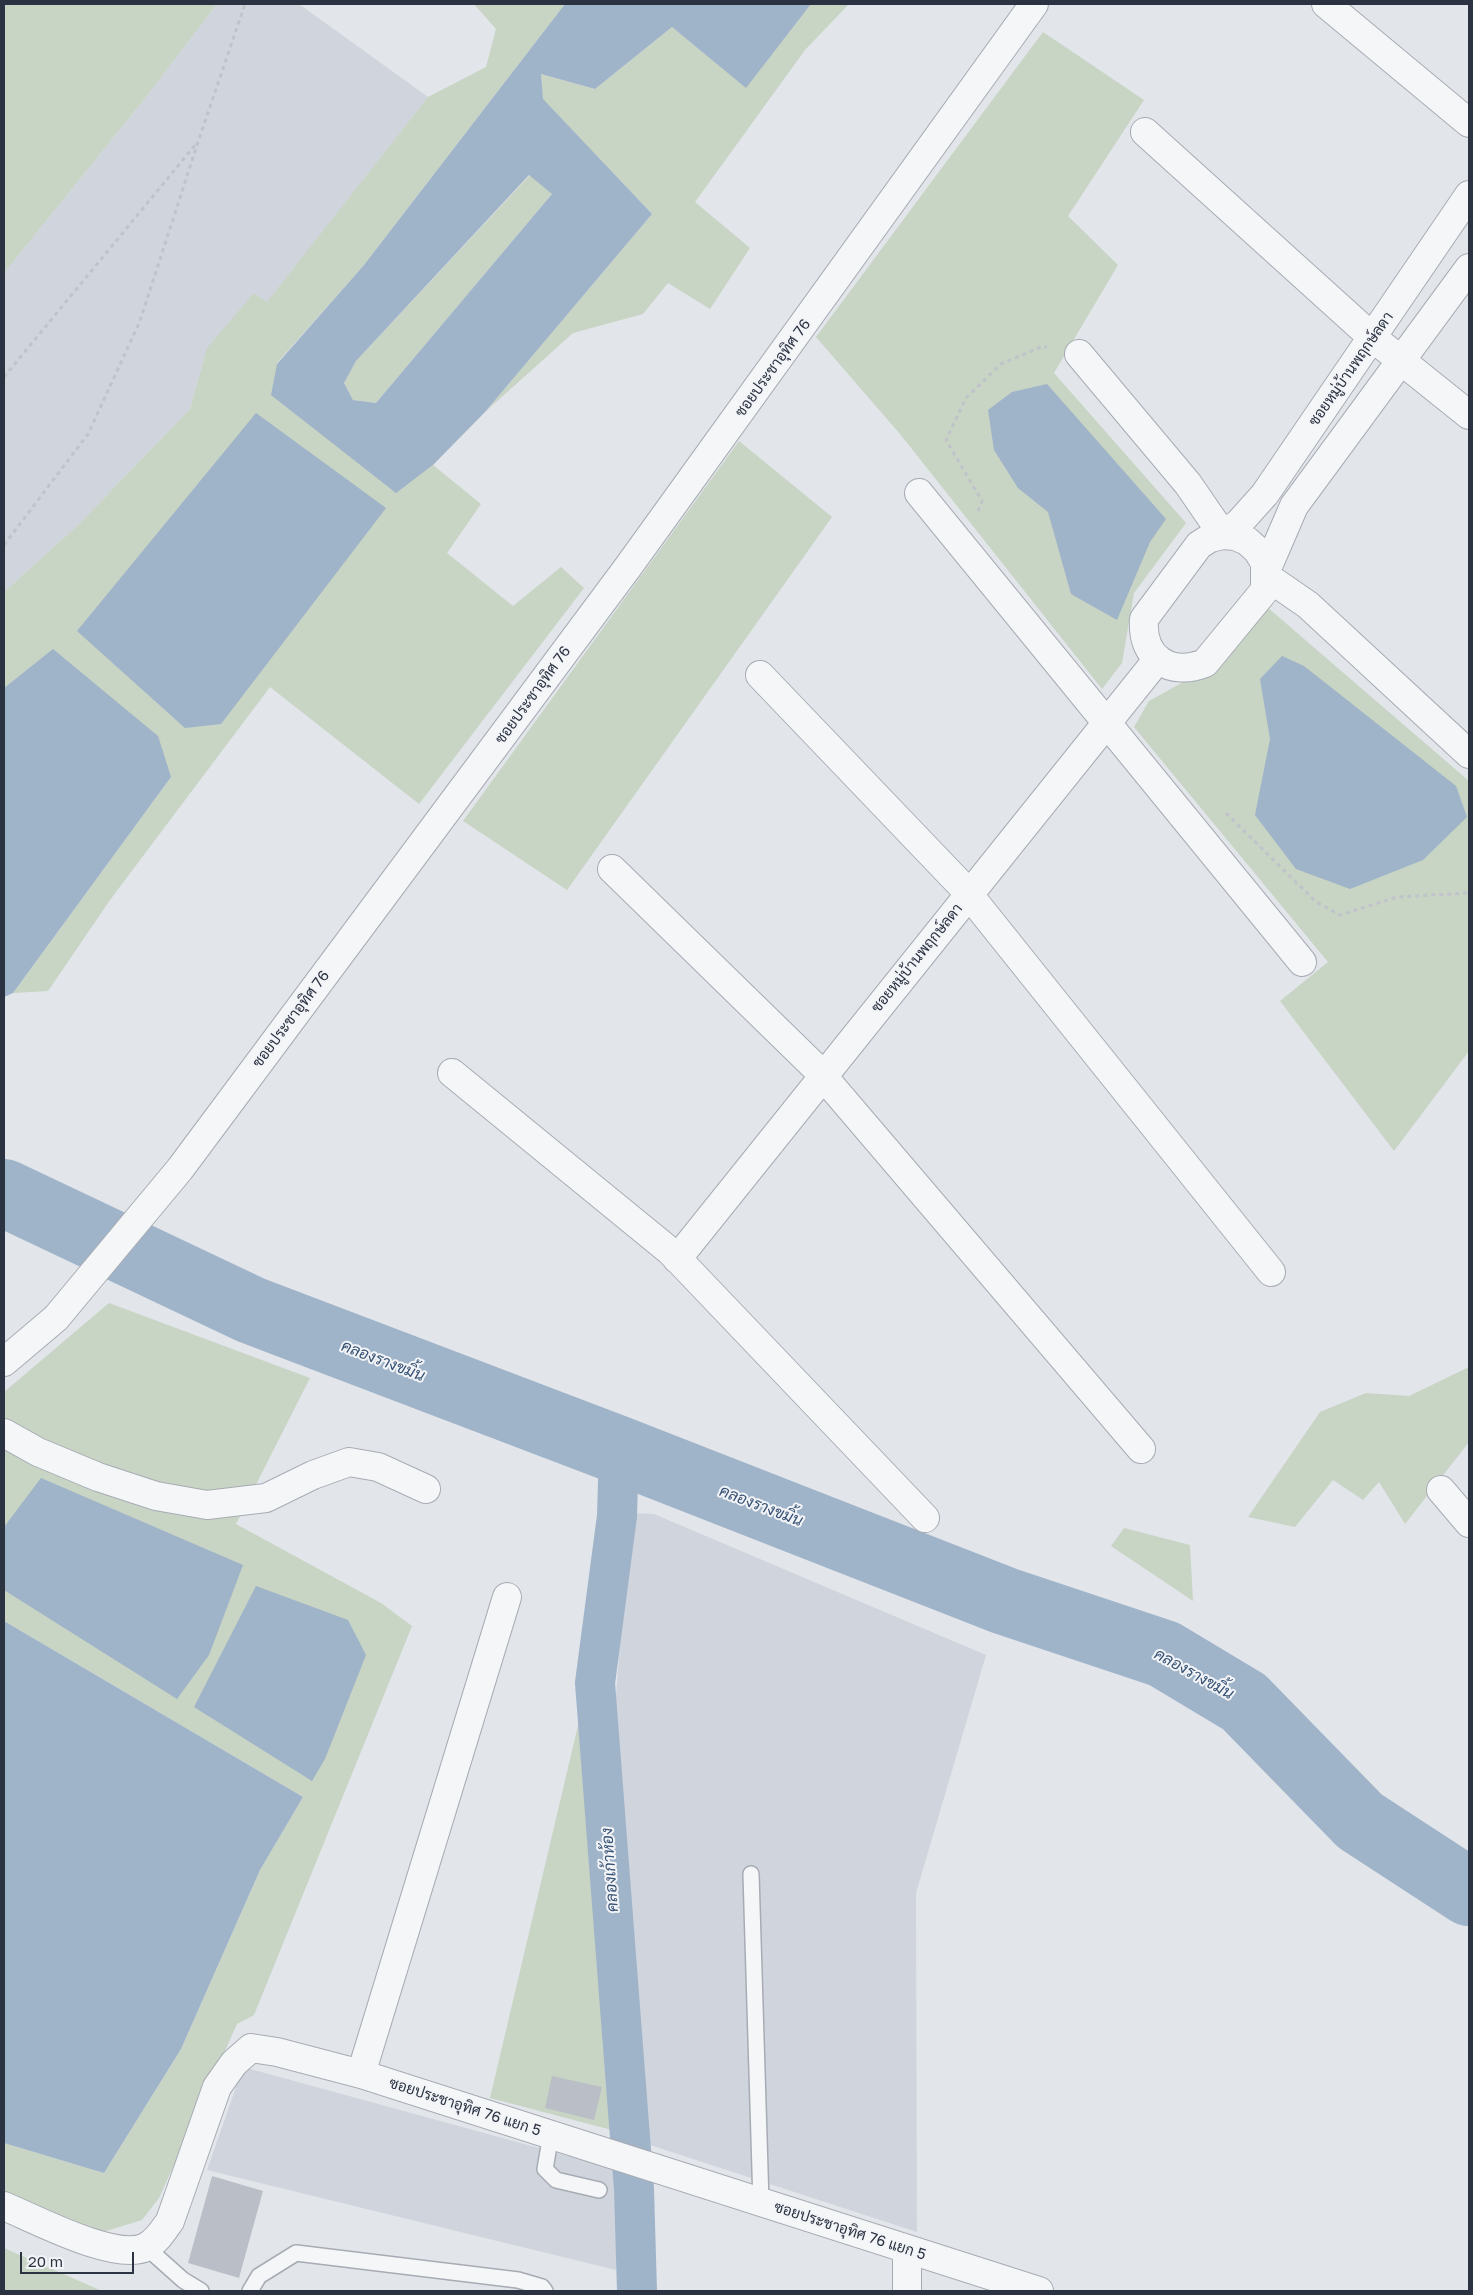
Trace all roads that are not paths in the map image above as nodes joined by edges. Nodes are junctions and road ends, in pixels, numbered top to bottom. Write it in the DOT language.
graph roads {
  1 [pos="1034,4"];
  2 [pos="1326,4"];
  3 [pos="1469,123"];
  4 [pos="1145,132"];
  5 [pos="1469,194"];
  6 [pos="1469,268"];
  7 [pos="1374,338"];
  8 [pos="1079,354"];
  9 [pos="1402,362"];
  10 [pos="1469,415"];
  11 [pos="920,492"];
  12 [pos="1223,535"];
  13 [pos="1266,574"];
  14 [pos="1158,659"];
  15 [pos="760,675"];
  16 [pos="1106,722"];
  17 [pos="1469,754"];
  18 [pos="612,869"];
  19 [pos="968,894"];
  20 [pos="1302,962"];
  21 [pos="452,1073"];
  22 [pos="823,1076"];
  23 [pos="677,1259"];
  24 [pos="1271,1272"];
  25 [pos="4,1362"];
  26 [pos="4,1432"];
  27 [pos="1141,1449"];
  28 [pos="426,1489"];
  29 [pos="1441,1490"];
  30 [pos="925,1518"];
  31 [pos="1469,1523"];
  32 [pos="507,1597"];
  33 [pos="751,1874"];
  34 [pos="361,2074"];
  35 [pos="550,2134"];
  36 [pos="599,2190"];
  37 [pos="761,2203"];
  38 [pos="4,2206"];
  39 [pos="146,2247"];
  40 [pos="907,2249"];
  41 [pos="200,2291"];
  42 [pos="250,2291"];
  43 [pos="545,2291"];
  44 [pos="906,2291"];
  45 [pos="1039,2291"];
  1 -- 25 [label="street, ซอยประชาอุทิศ 76"];
  2 -- 3 [label="street"];
  4 -- 7 [label="street"];
  5 -- 7 [label="street, ซอยหมู่บ้านพฤกษ์ลดา"];
  6 -- 9 [label="street"];
  7 -- 9 [label="street"];
  7 -- 12 [label="street, ซอยหมู่บ้านพฤกษ์ลดา"];
  8 -- 12 [label="street"];
  9 -- 10 [label="street"];
  9 -- 13 [label="street"];
  11 -- 16 [label="street"];
  12 -- 13 [label="street"];
  12 -- 14 [label="street, ซอยหมู่บ้านพฤกษ์ลดา"];
  13 -- 14 [label="street"];
  13 -- 17 [label="street"];
  14 -- 16 [label="street, ซอยหมู่บ้านพฤกษ์ลดา"];
  15 -- 19 [label="street"];
  16 -- 19 [label="street, ซอยหมู่บ้านพฤกษ์ลดา"];
  16 -- 20 [label="street"];
  18 -- 22 [label="street"];
  19 -- 22 [label="street, ซอยหมู่บ้านพฤกษ์ลดา"];
  19 -- 24 [label="street"];
  21 -- 23 [label="street"];
  22 -- 23 [label="street, ซอยหมู่บ้านพฤกษ์ลดา"];
  22 -- 27 [label="street"];
  23 -- 30 [label="street"];
  26 -- 28 [label="street"];
  29 -- 31 [label="street"];
  32 -- 34 [label="street"];
  33 -- 37 [label="lane"];
  34 -- 35 [label="street, ซอยประชาอุทิศ 76 แยก 5"];
  34 -- 39 [label="street, ซอยประชาอุทิศ 76 แยก 5"];
  35 -- 36 [label="lane"];
  35 -- 37 [label="street, ซอยประชาอุทิศ 76 แยก 5"];
  37 -- 40 [label="street, ซอยประชาอุทิศ 76 แยก 5"];
  38 -- 39 [label="street"];
  39 -- 41 [label="lane"];
  40 -- 44 [label="street"];
  40 -- 45 [label="street, ซอยประชาอุทิศ 76 แยก 5"];
  42 -- 43 [label="lane"];
}
